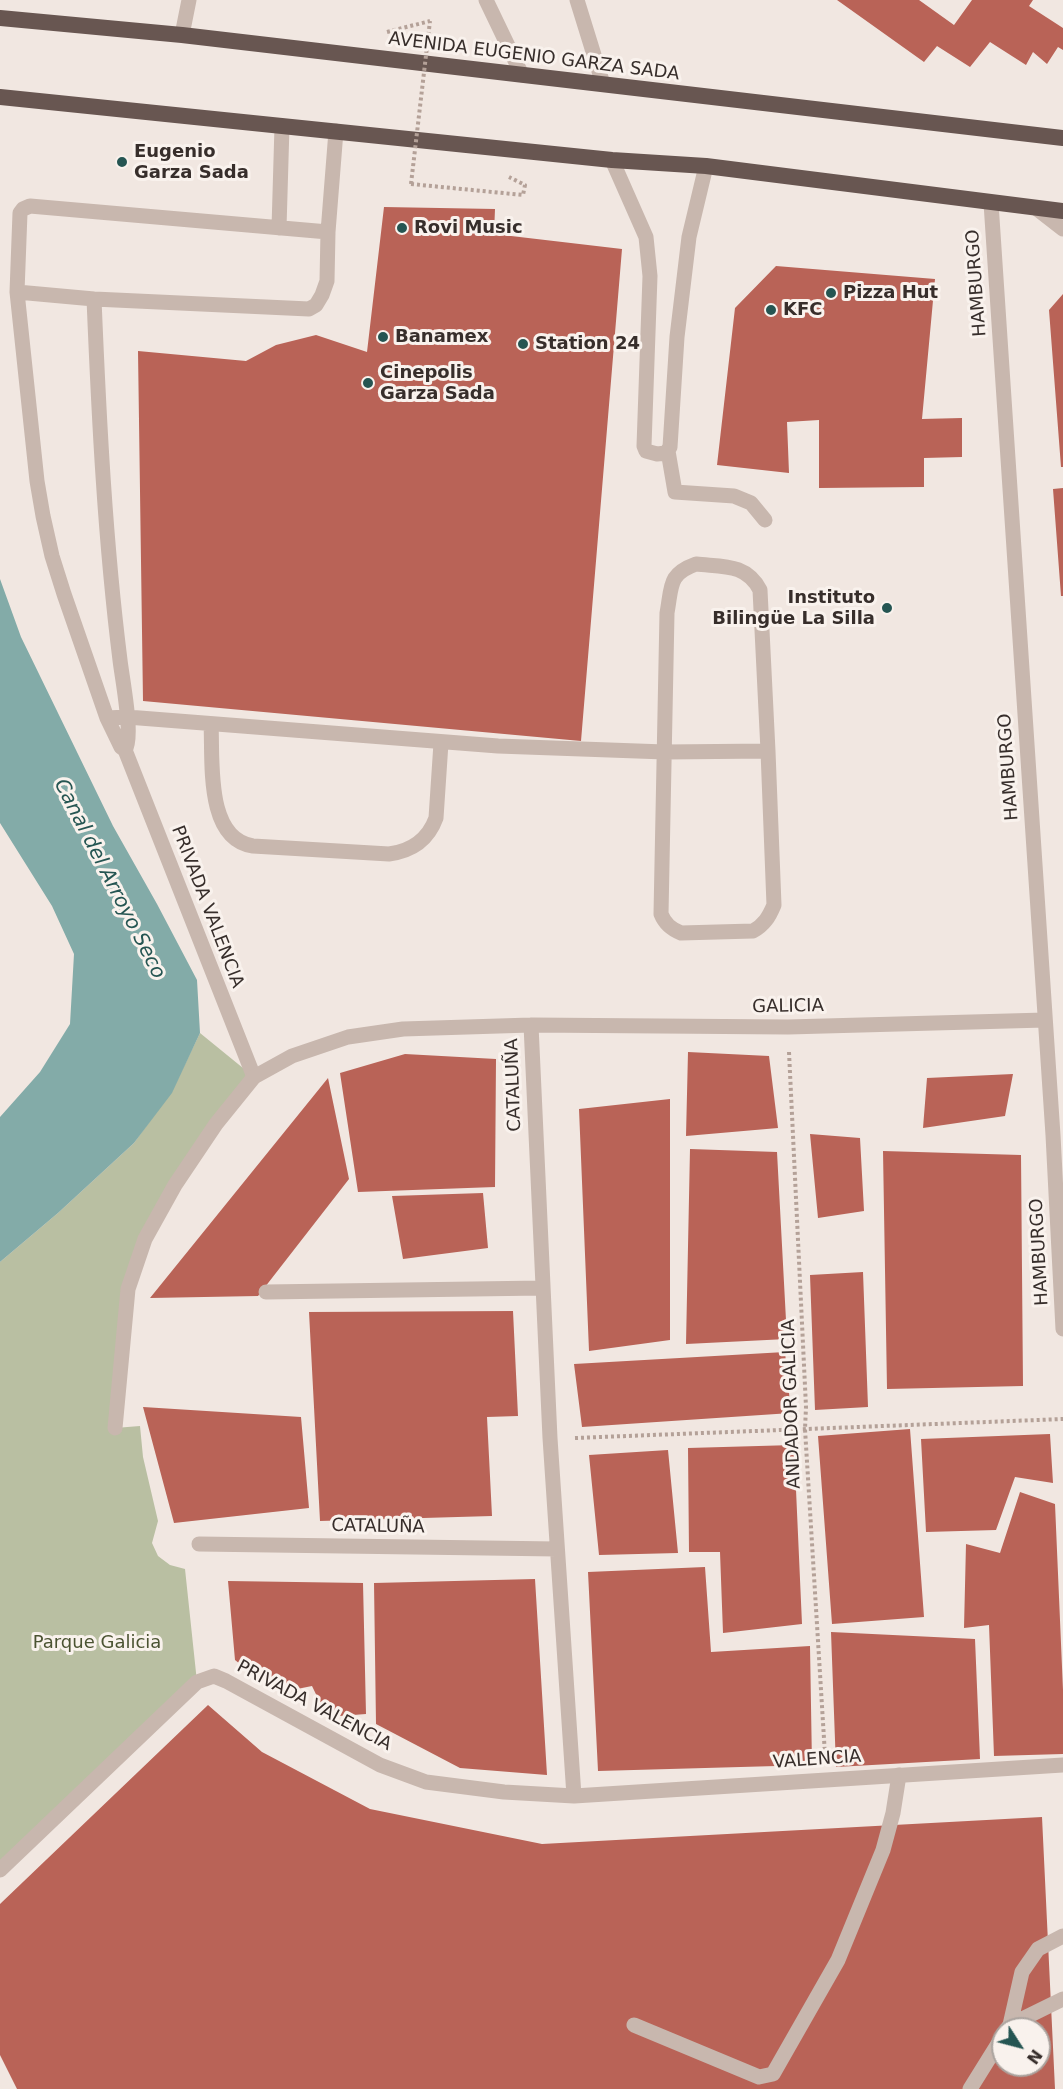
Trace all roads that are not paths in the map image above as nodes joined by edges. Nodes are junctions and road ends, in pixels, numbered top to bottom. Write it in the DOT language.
graph roads {
  1 [pos="189,0"];
  2 [pos="486,0"];
  3 [pos="577,0"];
  4 [pos="6,19"];
  5 [pos="182,35"];
  6 [pos="522,75"];
  7 [pos="603,84"];
  8 [pos="0,97"];
  9 [pos="282,126"];
  10 [pos="336,131"];
  11 [pos="1063,138"];
  12 [pos="612,160"];
  13 [pos="706,166"];
  14 [pos="992,203"];
  15 [pos="1036,208"];
  16 [pos="1063,211"];
  17 [pos="279,228"];
  18 [pos="1063,230"];
  19 [pos="328,232"];
  20 [pos="17,292"];
  21 [pos="94,299"];
  22 [pos="668,451"];
  23 [pos="765,520"];
  24 [pos="127,717"];
  25 [pos="106,718"];
  26 [pos="211,724"];
  27 [pos="441,743"];
  28 [pos="125,750"];
  29 [pos="768,751"];
  30 [pos="665,752"];
  31 [pos="1045,1020"];
  32 [pos="531,1025"];
  33 [pos="254,1077"];
  34 [pos="1058,1135"];
  35 [pos="542,1287"];
  36 [pos="266,1292"];
  37 [pos="1063,1329"];
  38 [pos="115,1428"];
  39 [pos="199,1544"];
  40 [pos="557,1549"];
  41 [pos="1063,1765"];
  42 [pos="899,1775"];
  43 [pos="574,1796"];
  44 [pos="0,1870"];
  45 [pos="1063,1936"];
  46 [pos="1063,1999"];
  47 [pos="1010,2017"];
  48 [pos="1030,2017"];
  49 [pos="634,2025"];
  50 [pos="991,2056"];
  51 [pos="970,2089"];
  1 -- 5 [label="street"];
  2 -- 6 [label="street"];
  3 -- 7 [label="street"];
  4 -- 5 [label="highway, AVENIDA EUGENIO GARZA SADA"];
  5 -- 6 [label="highway, AVENIDA EUGENIO GARZA SADA"];
  6 -- 7 [label="highway, AVENIDA EUGENIO GARZA SADA"];
  7 -- 11 [label="highway, AVENIDA EUGENIO GARZA SADA"];
  8 -- 9 [label="highway"];
  9 -- 10 [label="highway"];
  9 -- 17 [label="street"];
  10 -- 12 [label="highway"];
  10 -- 19 [label="street"];
  12 -- 13 [label="highway"];
  12 -- 22 [label="street"];
  13 -- 14 [label="highway"];
  13 -- 22 [label="street"];
  14 -- 15 [label="highway"];
  14 -- 31 [label="street, HAMBURGO"];
  15 -- 16 [label="highway"];
  15 -- 18 [label="street"];
  17 -- 19 [label="street, PRIVADA VALENCIA"];
  17 -- 20 [label="street, PRIVADA VALENCIA"];
  19 -- 21 [label="street"];
  20 -- 21 [label="street"];
  20 -- 25 [label="street, PRIVADA VALENCIA"];
  21 -- 24 [label="street"];
  22 -- 23 [label="street"];
  24 -- 25 [label="street"];
  24 -- 26 [label="street"];
  24 -- 28 [label="street"];
  25 -- 28 [label="street, PRIVADA VALENCIA"];
  26 -- 27 [label="street"];
  26 -- 27 [label="street"];
  27 -- 30 [label="street"];
  28 -- 33 [label="street, PRIVADA VALENCIA"];
  29 -- 30 [label="street"];
  29 -- 30 [label="street"];
  29 -- 30 [label="street"];
  31 -- 32 [label="street, GALICIA"];
  31 -- 34 [label="street, HAMBURGO"];
  32 -- 33 [label="street, GALICIA"];
  32 -- 35 [label="street, CATALUÑA"];
  33 -- 38 [label="street"];
  34 -- 37 [label="street, HAMBURGO"];
  35 -- 36 [label="street"];
  35 -- 40 [label="street, CATALUÑA"];
  39 -- 40 [label="street, CATALUÑA"];
  40 -- 43 [label="street, CATALUÑA"];
  41 -- 42 [label="street, VALENCIA"];
  42 -- 43 [label="street, VALENCIA"];
  42 -- 49 [label="street"];
  43 -- 44 [label="street, PRIVADA VALENCIA"];
  45 -- 47 [label="street"];
  46 -- 48 [label="street"];
  50 -- 51 [label="street"];
}
